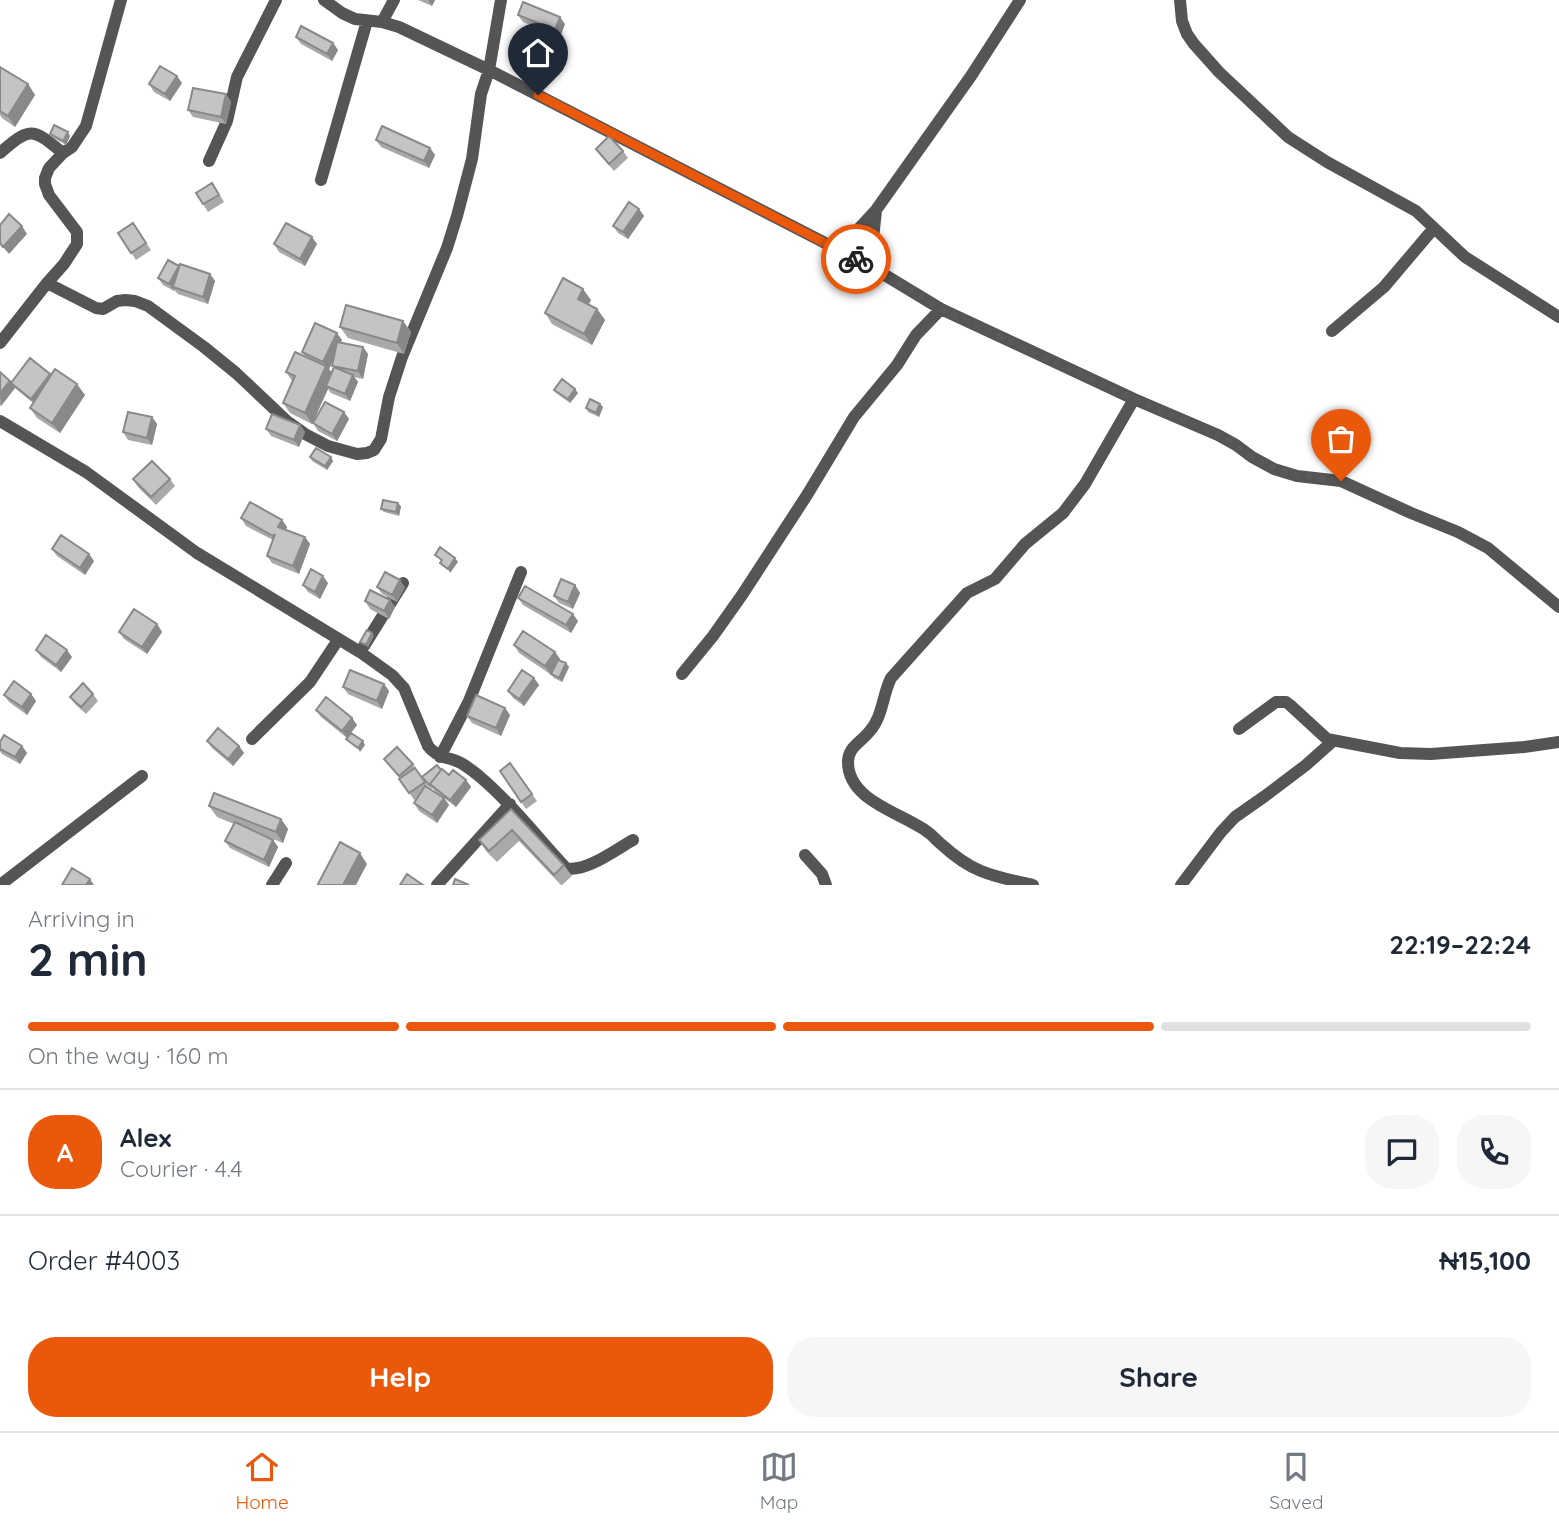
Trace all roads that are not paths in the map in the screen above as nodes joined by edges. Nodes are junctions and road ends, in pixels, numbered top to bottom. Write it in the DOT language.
graph roads {
  1 [pos="121,0"];
  2 [pos="276,0"];
  3 [pos="324,0"];
  4 [pos="394,0"];
  5 [pos="501,0"];
  6 [pos="1020,0"];
  7 [pos="1180,0"];
  8 [pos="367,21"];
  9 [pos="382,22"];
  10 [pos="489,70"];
  11 [pos="0,153"];
  12 [pos="63,153"];
  13 [pos="209,161"];
  14 [pos="321,180"];
  15 [pos="876,210"];
  16 [pos="1434,228"];
  17 [pos="839,250"];
  18 [pos="870,266"];
  19 [pos="47,283"];
  20 [pos="941,309"];
  21 [pos="1559,317"];
  22 [pos="1332,331"];
  23 [pos="0,344"];
  24 [pos="1134,399"];
  25 [pos="0,421"];
  26 [pos="521,572"];
  27 [pos="403,583"];
  28 [pos="1559,607"];
  29 [pos="338,640"];
  30 [pos="360,652"];
  31 [pos="682,674"];
  32 [pos="1239,729"];
  33 [pos="252,739"];
  34 [pos="1333,741"];
  35 [pos="1559,742"];
  36 [pos="440,757"];
  37 [pos="142,776"];
  38 [pos="510,804"];
  39 [pos="633,840"];
  40 [pos="806,855"];
  41 [pos="286,863"];
  42 [pos="1012,882"];
  43 [pos="0,885"];
  44 [pos="272,885"];
  45 [pos="437,885"];
  46 [pos="826,885"];
  47 [pos="1033,885"];
  48 [pos="1181,885"];
  1 -- 12 [label="street"];
  2 -- 13 [label="street"];
  3 -- 8 [label="street"];
  4 -- 9 [label="street"];
  5 -- 10 [label="street"];
  6 -- 15 [label="street"];
  7 -- 16 [label="street"];
  8 -- 9 [label="street"];
  8 -- 14 [label="street"];
  9 -- 10 [label="street"];
  10 -- 17 [label="street"];
  10 -- 19 [label="street"];
  11 -- 12 [label="street"];
  12 -- 19 [label="street"];
  15 -- 17 [label="street"];
  15 -- 18 [label="street"];
  16 -- 21 [label="street"];
  16 -- 22 [label="street"];
  17 -- 18 [label="street"];
  18 -- 20 [label="street"];
  19 -- 23 [label="street"];
  20 -- 24 [label="street"];
  20 -- 31 [label="street"];
  24 -- 28 [label="street"];
  24 -- 42 [label="street"];
  25 -- 29 [label="street"];
  26 -- 36 [label="street"];
  27 -- 30 [label="street"];
  29 -- 30 [label="street"];
  29 -- 33 [label="street"];
  30 -- 36 [label="street"];
  32 -- 34 [label="street"];
  34 -- 35 [label="street"];
  34 -- 48 [label="street"];
  36 -- 38 [label="street"];
  37 -- 43 [label="street"];
  38 -- 39 [label="street"];
  38 -- 45 [label="street"];
  40 -- 46 [label="street"];
  41 -- 44 [label="street"];
  42 -- 47 [label="street"];
}
